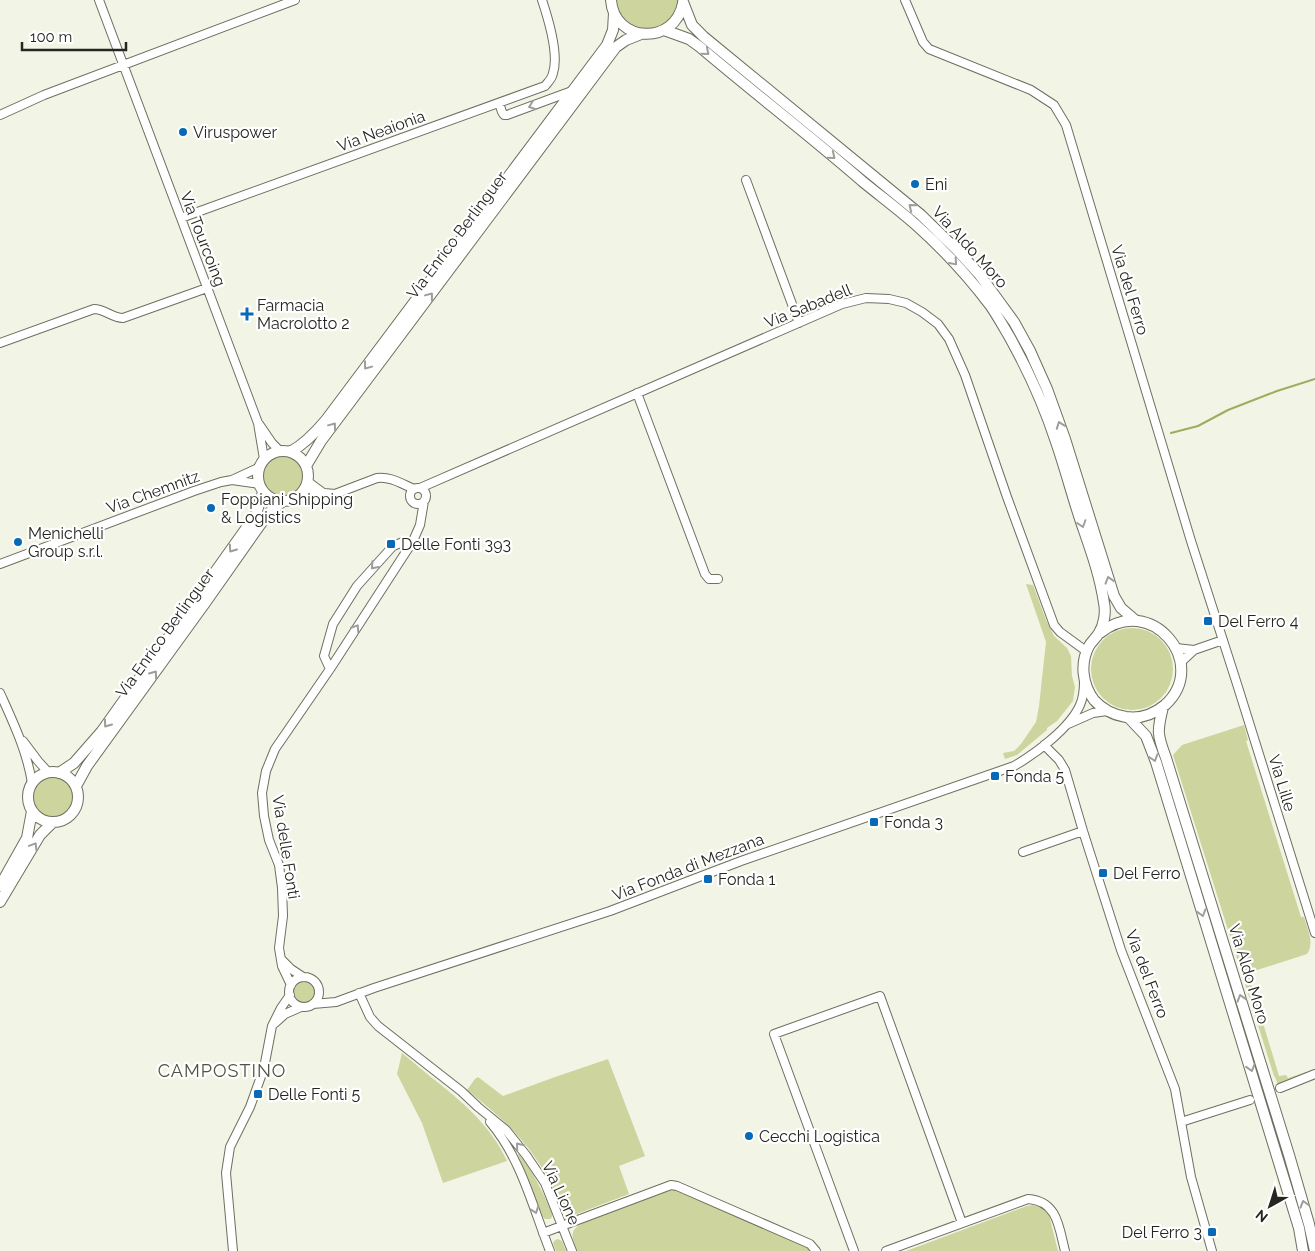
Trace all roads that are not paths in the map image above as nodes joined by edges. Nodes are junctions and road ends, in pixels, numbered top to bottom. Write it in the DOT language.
graph roads {
  1 [pos="99,0"];
  2 [pos="295,0"];
  3 [pos="542,0"];
  4 [pos="612,0"];
  5 [pos="905,0"];
  6 [pos="683,1"];
  7 [pos="614,13"];
  8 [pos="664,30"];
  9 [pos="642,34"];
  10 [pos="123,65"];
  11 [pos="572,91"];
  12 [pos="499,103"];
  13 [pos="0,115"];
  14 [pos="746,180"];
  15 [pos="181,218"];
  16 [pos="207,288"];
  17 [pos="800,323"];
  18 [pos="1,341"];
  19 [pos="637,393"];
  20 [pos="258,423"];
  21 [pos="279,450"];
  22 [pos="290,452"];
  23 [pos="264,459"];
  24 [pos="306,466"];
  25 [pos="258,468"];
  26 [pos="232,480"];
  27 [pos="307,481"];
  28 [pos="435,482"];
  29 [pos="261,488"];
  30 [pos="415,490"];
  31 [pos="303,491"];
  32 [pos="324,493"];
  33 [pos="423,499"];
  34 [pos="283,501"];
  35 [pos="413,541"];
  36 [pos="0,564"];
  37 [pos="718,578"];
  38 [pos="1135,620"];
  39 [pos="1100,633"];
  40 [pos="1223,640"];
  41 [pos="1176,648"];
  42 [pos="1194,650"];
  43 [pos="1086,651"];
  44 [pos="1180,663"];
  45 [pos="330,669"];
  46 [pos="1084,675"];
  47 [pos="0,693"];
  48 [pos="1163,707"];
  49 [pos="1108,711"];
  50 [pos="1129,718"];
  51 [pos="1066,725"];
  52 [pos="18,735"];
  53 [pos="1044,744"];
  54 [pos="48,772"];
  55 [pos="60,772"];
  56 [pos="32,783"];
  57 [pos="76,786"];
  58 [pos="32,811"];
  59 [pos="53,822"];
  60 [pos="1083,831"];
  61 [pos="1023,852"];
  62 [pos="11,868"];
  63 [pos="0,872"];
  64 [pos="0,886"];
  65 [pos="0,902"];
  66 [pos="1315,933"];
  67 [pos="281,958"];
  68 [pos="303,977"];
  69 [pos="291,985"];
  70 [pos="320,992"];
  71 [pos="359,993"];
  72 [pos="290,995"];
  73 [pos="336,1002"];
  74 [pos="314,1004"];
  75 [pos="301,1007"];
  76 [pos="272,1026"];
  77 [pos="1315,1074"];
  78 [pos="1280,1088"];
  79 [pos="1250,1100"];
  80 [pos="478,1107"];
  81 [pos="1181,1122"];
  82 [pos="962,1222"];
  83 [pos="562,1225"];
  84 [pos="543,1233"];
  85 [pos="233,1251"];
  86 [pos="550,1251"];
  87 [pos="572,1251"];
  88 [pos="816,1251"];
  89 [pos="854,1251"];
  90 [pos="886,1251"];
  91 [pos="1065,1251"];
  92 [pos="1212,1251"];
  93 [pos="1303,1251"];
  94 [pos="1315,1251"];
  1 -- 10 [label="street, Via Tourcoing"];
  2 -- 10 [label="street"];
  3 -- 12 [label="street, Via Neaionia"];
  4 -- 7 [label="main road, Via Enrico Berlinguer"];
  5 -- 40 [label="street, Via del Ferro"];
  6 -- 8 [label="main road"];
  38 -- 6 [label="main road, Via Aldo Moro, one-way"];
  7 -- 9 [label="main road"];
  7 -- 11 [label="main road, Via Enrico Berlinguer"];
  8 -- 9 [label="main road, Via Enrico Berlinguer"];
  8 -- 39 [label="main road, Via Aldo Moro, one-way"];
  24 -- 9 [label="main road, Via Enrico Berlinguer, one-way"];
  10 -- 13 [label="street"];
  10 -- 15 [label="street, Via Tourcoing"];
  11 -- 12 [label="street, one-way"];
  11 -- 22 [label="main road, Via Enrico Berlinguer, one-way"];
  12 -- 15 [label="street, Via Neaionia"];
  14 -- 17 [label="street"];
  15 -- 16 [label="street, Via Tourcoing"];
  16 -- 18 [label="street"];
  16 -- 20 [label="street, Via Tourcoing"];
  17 -- 19 [label="street, Via Sabadell"];
  17 -- 43 [label="street, Via Sabadell"];
  19 -- 28 [label="street, Via Sabadell"];
  19 -- 37 [label="street"];
  20 -- 21 [label="street, Via Tourcoing"];
  20 -- 23 [label="street, Via Tourcoing"];
  21 -- 22 [label="main road"];
  21 -- 23 [label="main road"];
  22 -- 24 [label="main road"];
  23 -- 25 [label="main road"];
  24 -- 27 [label="main road"];
  25 -- 26 [label="street, Via Chemnitz"];
  25 -- 29 [label="main road, Via Enrico Berlinguer"];
  26 -- 29 [label="street, Via Chemnitz"];
  26 -- 36 [label="street, Via Chemnitz"];
  27 -- 31 [label="main road"];
  27 -- 32 [label="street"];
  28 -- 30 [label="street, Via Sabadell"];
  28 -- 33 [label="street"];
  29 -- 34 [label="main road"];
  29 -- 55 [label="main road, Via Enrico Berlinguer, one-way"];
  30 -- 32 [label="street"];
  30 -- 33 [label="street"];
  30 -- 33 [label="street"];
  31 -- 32 [label="street"];
  31 -- 34 [label="main road, Via Enrico Berlinguer"];
  33 -- 35 [label="street, Via delle Fonti"];
  57 -- 34 [label="main road, Via Enrico Berlinguer, one-way"];
  45 -- 35 [label="street, Via delle Fonti, one-way"];
  35 -- 45 [label="street, one-way"];
  38 -- 39 [label="main road, Via Aldo Moro"];
  38 -- 41 [label="main road, Via Aldo Moro"];
  39 -- 43 [label="main road, Via Aldo Moro"];
  40 -- 42 [label="street"];
  40 -- 66 [label="street, Via Lille"];
  41 -- 42 [label="street"];
  41 -- 44 [label="main road, Via Aldo Moro"];
  42 -- 44 [label="street"];
  43 -- 46 [label="main road, Via Aldo Moro"];
  44 -- 48 [label="main road, Via Aldo Moro"];
  45 -- 67 [label="street, Via delle Fonti"];
  46 -- 49 [label="main road, Via Aldo Moro"];
  46 -- 51 [label="street"];
  47 -- 52 [label="street"];
  48 -- 50 [label="main road"];
  94 -- 48 [label="main road, Via Aldo Moro, one-way"];
  49 -- 50 [label="main road, Via Aldo Moro"];
  49 -- 51 [label="street"];
  50 -- 93 [label="main road, Via Aldo Moro, one-way"];
  51 -- 53 [label="street"];
  52 -- 54 [label="street"];
  52 -- 56 [label="street"];
  53 -- 60 [label="street, Via del Ferro"];
  53 -- 71 [label="street, Via Fonda di Mezzana"];
  54 -- 55 [label="main road"];
  54 -- 56 [label="main road"];
  55 -- 57 [label="main road"];
  56 -- 58 [label="main road"];
  57 -- 59 [label="main road, Via Enrico Berlinguer"];
  58 -- 59 [label="main road"];
  58 -- 62 [label="main road"];
  65 -- 59 [label="main road, Via Enrico Berlinguer, one-way"];
  60 -- 61 [label="street"];
  60 -- 81 [label="street, Via del Ferro"];
  62 -- 63 [label="street"];
  62 -- 64 [label="main road"];
  67 -- 68 [label="street"];
  67 -- 69 [label="street, Via delle Fonti"];
  68 -- 69 [label="street"];
  68 -- 70 [label="street"];
  69 -- 72 [label="street, Via delle Fonti"];
  70 -- 73 [label="street"];
  70 -- 74 [label="street"];
  71 -- 73 [label="street, Via Fonda di Mezzana"];
  71 -- 80 [label="street, Via Lione"];
  72 -- 75 [label="street"];
  72 -- 76 [label="street, Via delle Fonti"];
  73 -- 74 [label="street, Via Fonda di Mezzana"];
  74 -- 75 [label="street"];
  75 -- 76 [label="street"];
  76 -- 85 [label="street, Via delle Fonti"];
  77 -- 78 [label="street"];
  79 -- 81 [label="street"];
  83 -- 80 [label="street, Via Lione, one-way"];
  80 -- 84 [label="street, Via Lione, one-way"];
  81 -- 92 [label="street, Via del Ferro"];
  82 -- 89 [label="street"];
  82 -- 90 [label="street"];
  82 -- 91 [label="street"];
  83 -- 84 [label="street"];
  83 -- 87 [label="street, Via Lione"];
  83 -- 88 [label="street"];
  84 -- 86 [label="street, Via Lione"];
}
